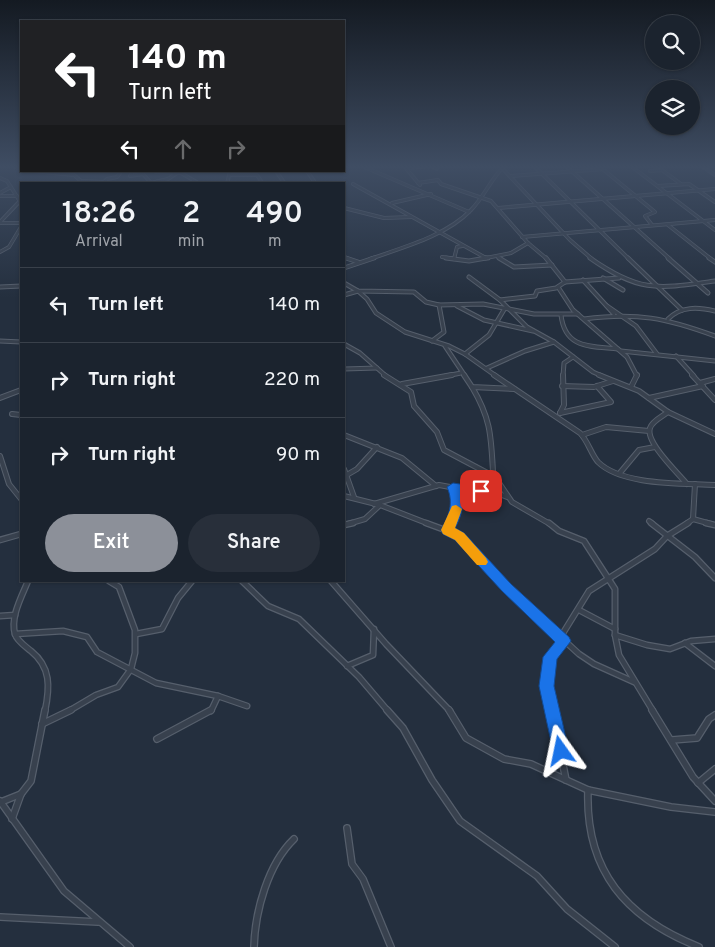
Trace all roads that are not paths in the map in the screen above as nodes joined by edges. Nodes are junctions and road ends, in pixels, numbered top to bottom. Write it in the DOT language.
graph roads {
  1 [pos="12,210"];
  2 [pos="353,210"];
  3 [pos="401,210"];
  4 [pos="465,210"];
  5 [pos="500,210"];
  6 [pos="544,210"];
  7 [pos="579,210"];
  8 [pos="616,210"];
  9 [pos="653,210"];
  10 [pos="689,210"];
  11 [pos="469,212"];
  12 [pos="412,217"];
  13 [pos="715,220"];
  14 [pos="704,221"];
  15 [pos="0,222"];
  16 [pos="20,223"];
  17 [pos="652,225"];
  18 [pos="672,225"];
  19 [pos="635,227"];
  20 [pos="20,228"];
  21 [pos="438,230"];
  22 [pos="600,230"];
  23 [pos="715,230"];
  24 [pos="565,234"];
  25 [pos="522,237"];
  26 [pos="528,243"];
  27 [pos="462,246"];
  28 [pos="0,247"];
  29 [pos="7,248"];
  30 [pos="0,252"];
  31 [pos="498,256"];
  32 [pos="345,257"];
  33 [pos="442,257"];
  34 [pos="486,258"];
  35 [pos="454,259"];
  36 [pos="715,262"];
  37 [pos="359,263"];
  38 [pos="552,266"];
  39 [pos="345,268"];
  40 [pos="469,277"];
  41 [pos="603,278"];
  42 [pos="622,278"];
  43 [pos="584,280"];
  44 [pos="715,281"];
  45 [pos="565,282"];
  46 [pos="697,283"];
  47 [pos="345,284"];
  48 [pos="20,286"];
  49 [pos="0,287"];
  50 [pos="558,287"];
  51 [pos="659,288"];
  52 [pos="622,290"];
  53 [pos="358,291"];
  54 [pos="708,293"];
  55 [pos="345,295"];
  56 [pos="500,300"];
  57 [pos="439,305"];
  58 [pos="457,306"];
  59 [pos="606,306"];
  60 [pos="505,308"];
  61 [pos="510,309"];
  62 [pos="682,310"];
  63 [pos="715,311"];
  64 [pos="578,314"];
  65 [pos="614,314"];
  66 [pos="622,314"];
  67 [pos="561,315"];
  68 [pos="584,319"];
  69 [pos="668,319"];
  70 [pos="497,322"];
  71 [pos="523,324"];
  72 [pos="516,328"];
  73 [pos="535,332"];
  74 [pos="715,336"];
  75 [pos="432,341"];
  76 [pos="0,342"];
  77 [pos="20,342"];
  78 [pos="554,342"];
  79 [pos="345,345"];
  80 [pos="444,346"];
  81 [pos="620,350"];
  82 [pos="465,354"];
  83 [pos="657,354"];
  84 [pos="676,356"];
  85 [pos="573,357"];
  86 [pos="715,361"];
  87 [pos="377,368"];
  88 [pos="487,368"];
  89 [pos="345,369"];
  90 [pos="461,373"];
  91 [pos="715,379"];
  92 [pos="613,381"];
  93 [pos="402,384"];
  94 [pos="702,384"];
  95 [pos="562,386"];
  96 [pos="597,386"];
  97 [pos="631,387"];
  98 [pos="472,388"];
  99 [pos="514,388"];
  100 [pos="20,390"];
  101 [pos="0,398"];
  102 [pos="649,398"];
  103 [pos="715,400"];
  104 [pos="668,412"];
  105 [pos="560,413"];
  106 [pos="12,414"];
  107 [pos="20,415"];
  108 [pos="559,420"];
  109 [pos="649,431"];
  110 [pos="715,434"];
  111 [pos="345,435"];
  112 [pos="582,435"];
  113 [pos="655,446"];
  114 [pos="377,447"];
  115 [pos="0,456"];
  116 [pos="619,474"];
  117 [pos="491,475"];
  118 [pos="345,476"];
  119 [pos="687,484"];
  120 [pos="695,484"];
  121 [pos="715,485"];
  122 [pos="436,486"];
  123 [pos="453,487"];
  124 [pos="345,496"];
  125 [pos="354,497"];
  126 [pos="507,497"];
  127 [pos="20,499"];
  128 [pos="374,504"];
  129 [pos="380,505"];
  130 [pos="692,519"];
  131 [pos="649,522"];
  132 [pos="345,525"];
  133 [pos="715,525"];
  134 [pos="447,530"];
  135 [pos="20,534"];
  136 [pos="667,536"];
  137 [pos="0,540"];
  138 [pos="714,576"];
  139 [pos="609,578"];
  140 [pos="28,582"];
  141 [pos="110,582"];
  142 [pos="191,582"];
  143 [pos="243,582"];
  144 [pos="332,582"];
  145 [pos="578,610"];
  146 [pos="15,615"];
  147 [pos="0,616"];
  148 [pos="374,629"];
  149 [pos="615,629"];
  150 [pos="15,634"];
  151 [pos="136,634"];
  152 [pos="615,635"];
  153 [pos="715,639"];
  154 [pos="562,640"];
  155 [pos="686,643"];
  156 [pos="347,666"];
  157 [pos="715,666"];
  158 [pos="132,672"];
  159 [pos="634,682"];
  160 [pos="218,696"];
  161 [pos="246,706"];
  162 [pos="715,715"];
  163 [pos="42,724"];
  164 [pos="157,739"];
  165 [pos="672,740"];
  166 [pos="715,770"];
  167 [pos="566,780"];
  168 [pos="698,783"];
  169 [pos="588,790"];
  170 [pos="20,794"];
  171 [pos="0,801"];
  172 [pos="715,801"];
  173 [pos="715,812"];
  174 [pos="12,819"];
  175 [pos="347,828"];
  176 [pos="294,838"];
  177 [pos="0,917"];
  178 [pos="98,922"];
  179 [pos="130,947"];
  180 [pos="254,947"];
  181 [pos="391,947"];
  182 [pos="615,947"];
  183 [pos="699,947"];
  1 -- 15 [label="street"];
  2 -- 12 [label="street"];
  3 -- 12 [label="street"];
  4 -- 11 [label="street"];
  5 -- 25 [label="street"];
  6 -- 24 [label="street"];
  7 -- 22 [label="street"];
  8 -- 19 [label="street"];
  9 -- 17 [label="street"];
  10 -- 14 [label="street"];
  11 -- 21 [label="street"];
  12 -- 21 [label="street"];
  13 -- 14 [label="street"];
  14 -- 18 [label="street"];
  14 -- 23 [label="street"];
  15 -- 16 [label="street"];
  17 -- 18 [label="street"];
  17 -- 19 [label="street"];
  18 -- 36 [label="street"];
  19 -- 22 [label="street"];
  19 -- 46 [label="street"];
  20 -- 29 [label="street"];
  21 -- 27 [label="street"];
  21 -- 37 [label="street"];
  22 -- 24 [label="street"];
  22 -- 51 [label="street"];
  24 -- 25 [label="street"];
  24 -- 42 [label="street"];
  25 -- 26 [label="street"];
  26 -- 31 [label="street"];
  26 -- 38 [label="street"];
  27 -- 34 [label="street"];
  27 -- 35 [label="street"];
  28 -- 29 [label="street"];
  29 -- 30 [label="street"];
  31 -- 34 [label="street"];
  31 -- 38 [label="street"];
  32 -- 37 [label="street"];
  33 -- 35 [label="street"];
  34 -- 35 [label="street"];
  37 -- 39 [label="street"];
  38 -- 45 [label="street"];
  40 -- 56 [label="street"];
  41 -- 42 [label="street"];
  41 -- 43 [label="street"];
  41 -- 52 [label="street"];
  42 -- 51 [label="street"];
  43 -- 45 [label="street"];
  43 -- 59 [label="street"];
  44 -- 46 [label="street"];
  45 -- 50 [label="street"];
  46 -- 51 [label="street"];
  46 -- 54 [label="street"];
  47 -- 53 [label="street"];
  48 -- 49 [label="street"];
  50 -- 56 [label="street"];
  50 -- 64 [label="street"];
  51 -- 62 [label="street"];
  53 -- 55 [label="street"];
  53 -- 57 [label="street"];
  53 -- 75 [label="street"];
  56 -- 61 [label="street"];
  57 -- 58 [label="street"];
  57 -- 75 [label="street"];
  58 -- 60 [label="street"];
  58 -- 70 [label="street"];
  59 -- 65 [label="street"];
  59 -- 66 [label="street"];
  60 -- 61 [label="street"];
  60 -- 70 [label="street"];
  61 -- 67 [label="street"];
  61 -- 71 [label="street"];
  62 -- 63 [label="street"];
  62 -- 69 [label="street"];
  64 -- 67 [label="street"];
  64 -- 68 [label="street"];
  65 -- 66 [label="street"];
  65 -- 68 [label="street"];
  66 -- 69 [label="street"];
  66 -- 83 [label="street"];
  67 -- 81 [label="street"];
  68 -- 81 [label="street"];
  69 -- 74 [label="street"];
  70 -- 72 [label="street"];
  70 -- 82 [label="street"];
  71 -- 72 [label="street"];
  71 -- 73 [label="street"];
  72 -- 73 [label="street"];
  73 -- 78 [label="street"];
  75 -- 80 [label="street"];
  76 -- 77 [label="street"];
  78 -- 85 [label="street"];
  78 -- 88 [label="street"];
  79 -- 87 [label="street"];
  80 -- 82 [label="street"];
  80 -- 90 [label="street"];
  81 -- 83 [label="street"];
  81 -- 97 [label="street"];
  82 -- 88 [label="street"];
  83 -- 84 [label="street"];
  84 -- 86 [label="street"];
  84 -- 94 [label="street"];
  85 -- 92 [label="street"];
  85 -- 95 [label="street"];
  87 -- 89 [label="street"];
  87 -- 93 [label="street"];
  88 -- 99 [label="street"];
  90 -- 93 [label="street"];
  90 -- 98 [label="street"];
  91 -- 94 [label="street"];
  92 -- 96 [label="street"];
  92 -- 97 [label="street"];
  93 -- 117 [label="street"];
  94 -- 102 [label="street"];
  94 -- 103 [label="street"];
  95 -- 96 [label="street"];
  95 -- 105 [label="street"];
  96 -- 105 [label="street"];
  97 -- 102 [label="street"];
  98 -- 99 [label="street"];
  98 -- 117 [label="street"];
  99 -- 108 [label="street"];
  100 -- 101 [label="street"];
  102 -- 104 [label="street"];
  104 -- 109 [label="street"];
  104 -- 110 [label="street"];
  105 -- 108 [label="street"];
  106 -- 107 [label="street"];
  108 -- 112 [label="street"];
  109 -- 112 [label="street"];
  109 -- 113 [label="street"];
  111 -- 114 [label="street"];
  112 -- 116 [label="street"];
  113 -- 116 [label="street"];
  113 -- 119 [label="street"];
  114 -- 118 [label="street"];
  114 -- 122 [label="street"];
  115 -- 127 [label="street"];
  116 -- 119 [label="street"];
  117 -- 126 [label="street"];
  118 -- 125 [label="street"];
  119 -- 120 [label="street"];
  120 -- 121 [label="street"];
  120 -- 130 [label="street"];
  122 -- 123 [label="street"];
  122 -- 128 [label="street"];
  123 -- 126 [label="street"];
  123 -- 134 [label="street"];
  124 -- 125 [label="street"];
  125 -- 128 [label="street"];
  126 -- 139 [label="street"];
  128 -- 129 [label="street"];
  129 -- 132 [label="street"];
  129 -- 134 [label="street"];
  130 -- 133 [label="street"];
  130 -- 136 [label="street"];
  131 -- 136 [label="street"];
  134 -- 154 [label="street"];
  135 -- 137 [label="street"];
  136 -- 138 [label="street"];
  136 -- 139 [label="street"];
  139 -- 145 [label="street"];
  139 -- 149 [label="street"];
  140 -- 146 [label="street"];
  141 -- 151 [label="street"];
  142 -- 151 [label="street"];
  143 -- 156 [label="street"];
  144 -- 148 [label="street"];
  145 -- 149 [label="street"];
  145 -- 154 [label="street"];
  146 -- 147 [label="street"];
  146 -- 150 [label="street"];
  148 -- 156 [label="street"];
  148 -- 167 [label="street"];
  149 -- 152 [label="street"];
  150 -- 158 [label="street"];
  150 -- 163 [label="street"];
  151 -- 158 [label="street"];
  152 -- 155 [label="street"];
  152 -- 159 [label="street"];
  153 -- 155 [label="street"];
  154 -- 159 [label="street"];
  154 -- 167 [label="street"];
  155 -- 157 [label="street"];
  156 -- 182 [label="street"];
  158 -- 160 [label="street"];
  158 -- 163 [label="street"];
  159 -- 165 [label="street"];
  160 -- 161 [label="street"];
  160 -- 164 [label="street"];
  162 -- 165 [label="street"];
  163 -- 170 [label="street"];
  165 -- 168 [label="street"];
  166 -- 168 [label="street"];
  167 -- 169 [label="street"];
  168 -- 172 [label="street"];
  169 -- 173 [label="street"];
  169 -- 183 [label="street"];
  170 -- 171 [label="street"];
  170 -- 174 [label="street"];
  171 -- 174 [label="street"];
  174 -- 178 [label="street"];
  175 -- 181 [label="street"];
  176 -- 180 [label="street"];
  177 -- 178 [label="street"];
  178 -- 179 [label="street"];
}
